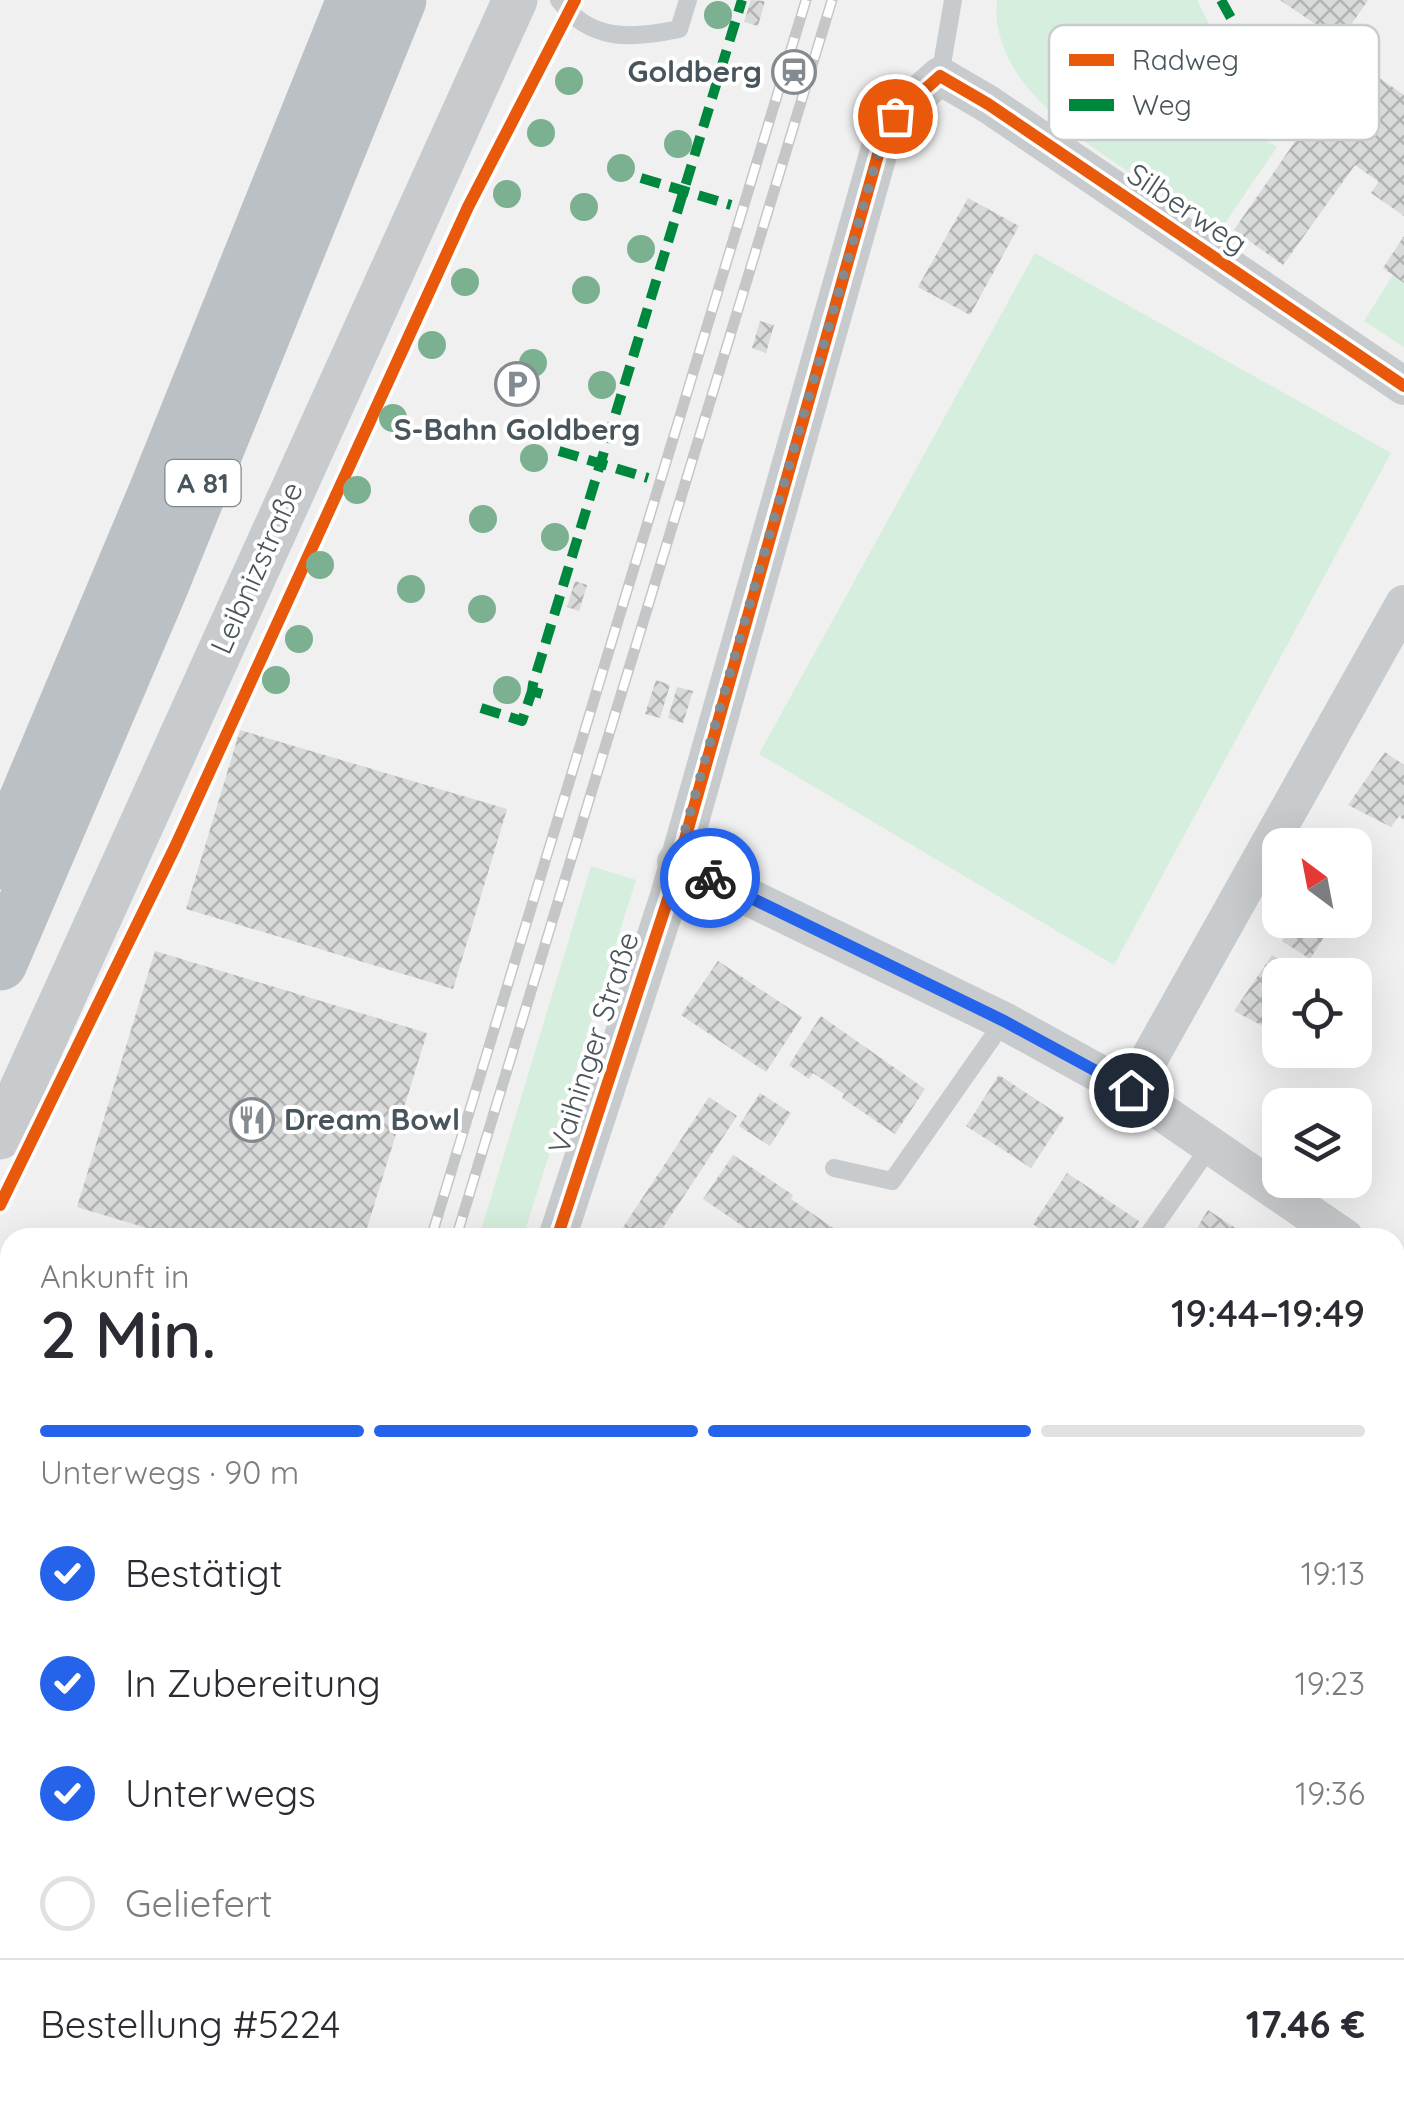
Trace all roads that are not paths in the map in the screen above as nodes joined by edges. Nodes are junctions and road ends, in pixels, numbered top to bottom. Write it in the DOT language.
graph roads {
  1 [pos="354,0"];
  2 [pos="398,0"];
  3 [pos="515,0"];
  4 [pos="559,0"];
  5 [pos="688,0"];
  6 [pos="953,0"];
  7 [pos="940,76"];
  8 [pos="1404,386"];
  9 [pos="1404,604"];
  10 [pos="0,862"];
  11 [pos="676,862"];
  12 [pos="0,963"];
  13 [pos="1004,1021"];
  14 [pos="1131,1090"];
  15 [pos="0,1137"];
  16 [pos="1211,1145"];
  17 [pos="834,1168"];
  18 [pos="560,1228"];
  19 [pos="1153,1228"];
  20 [pos="1331,1228"];
  1 -- 10 [label="highway, A 81"];
  2 -- 12 [label="highway, A 81"];
  3 -- 15 [label="street, Leibnizstraße"];
  4 -- 5 [label="lane"];
  6 -- 7 [label="lane"];
  7 -- 8 [label="street, Silberweg"];
  7 -- 11 [label="street, Vaihinger Straße"];
  9 -- 14 [label="street"];
  11 -- 13 [label="street"];
  11 -- 18 [label="street, Vaihinger Straße"];
  13 -- 14 [label="street"];
  13 -- 17 [label="lane"];
  14 -- 16 [label="street"];
  16 -- 19 [label="lane"];
  16 -- 20 [label="street"];
}
